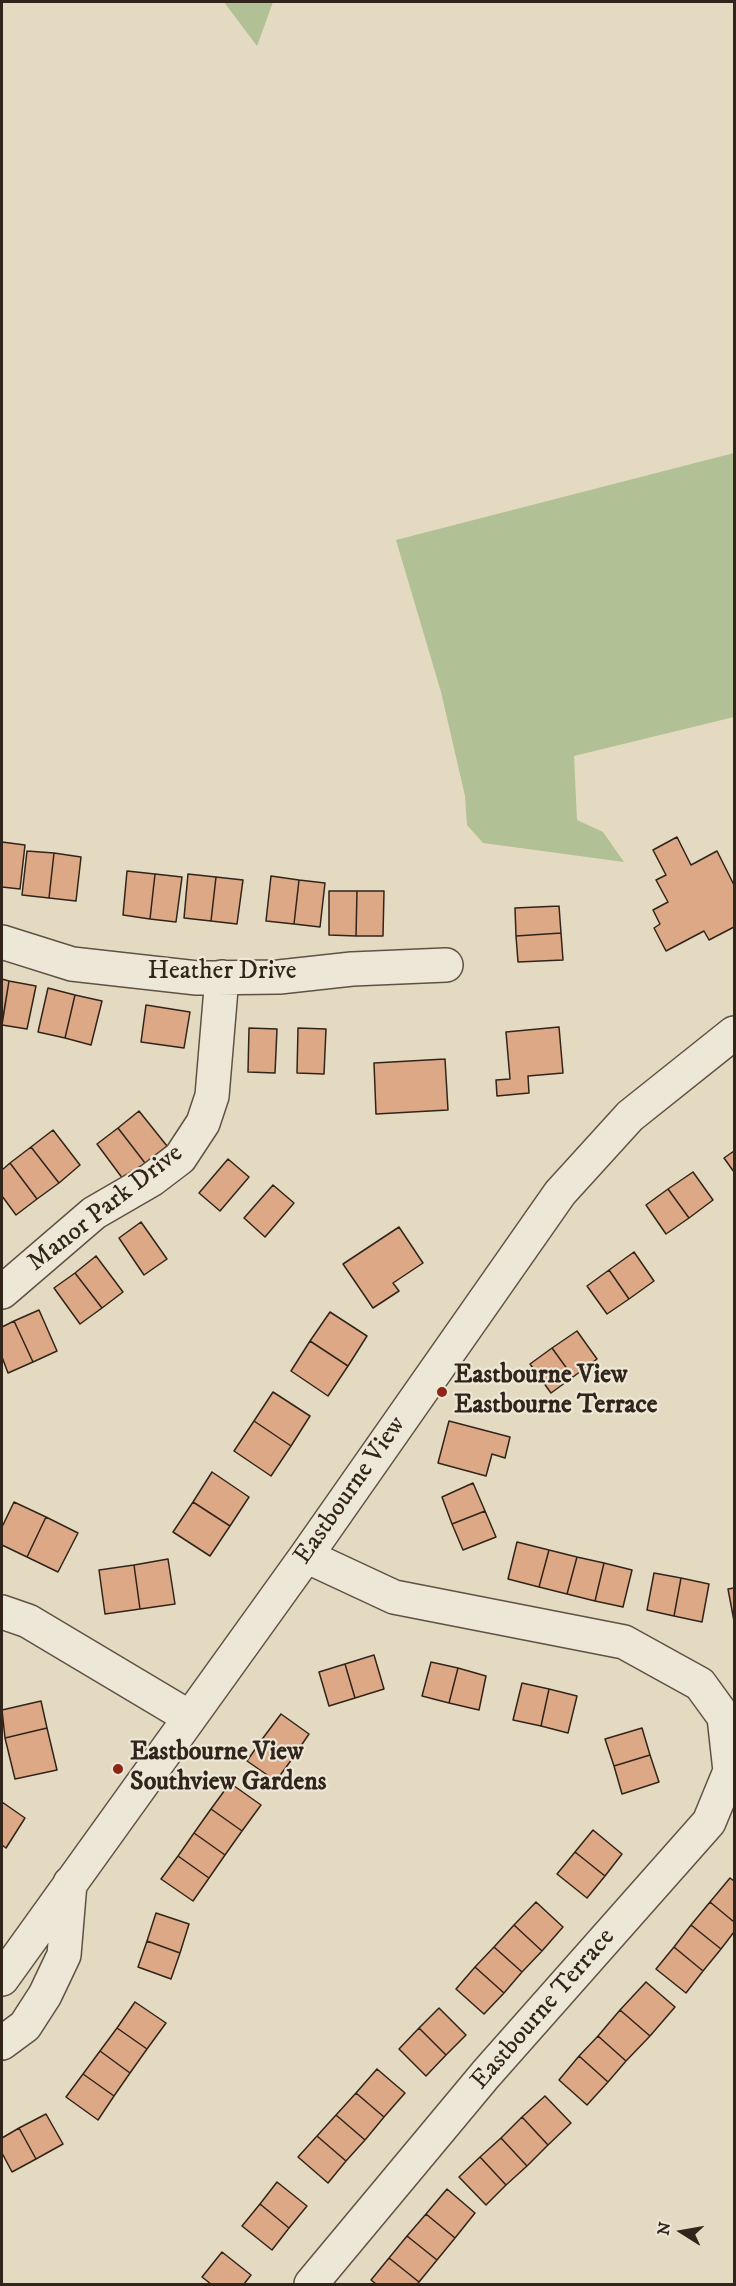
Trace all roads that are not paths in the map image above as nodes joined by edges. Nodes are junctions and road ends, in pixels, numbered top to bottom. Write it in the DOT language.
graph roads {
  1 [pos="2,942"];
  2 [pos="446,965"];
  3 [pos="222,977"];
  4 [pos="735,1033"];
  5 [pos="2,1292"];
  6 [pos="306,1556"];
  7 [pos="2,1612"];
  8 [pos="729,1715"];
  9 [pos="189,1717"];
  10 [pos="70,1883"];
  11 [pos="2,1979"];
  12 [pos="2,2043"];
  13 [pos="311,2284"];
  1 -- 3 [label="street, Heather Drive"];
  2 -- 3 [label="street, Heather Drive"];
  3 -- 5 [label="street, Manor Park Drive"];
  4 -- 6 [label="street, Eastbourne View"];
  6 -- 8 [label="street, Eastbourne Terrace"];
  6 -- 9 [label="street, Eastbourne View"];
  7 -- 9 [label="street"];
  8 -- 13 [label="street, Eastbourne Terrace"];
  9 -- 10 [label="street, Eastbourne View"];
  10 -- 11 [label="street, Eastbourne View"];
  10 -- 12 [label="street"];
}
